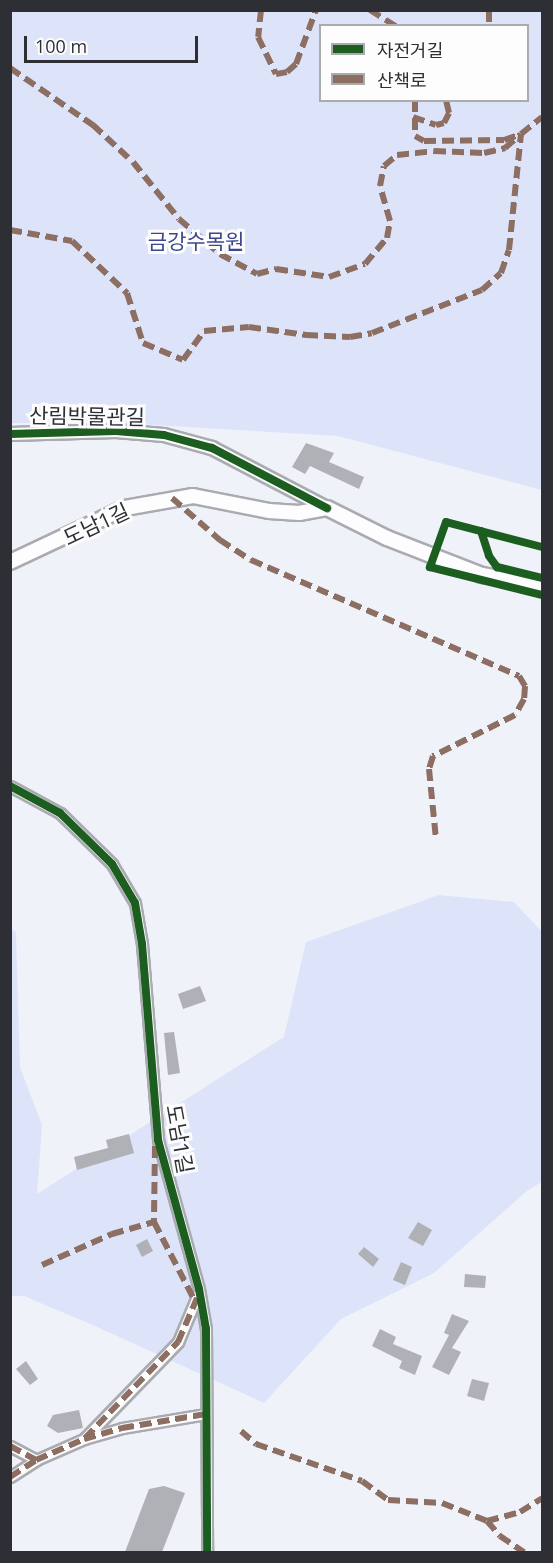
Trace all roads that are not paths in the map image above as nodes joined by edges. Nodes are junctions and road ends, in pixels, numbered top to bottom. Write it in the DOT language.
graph roads {
  1 [pos="10,434"];
  2 [pos="327,508"];
  3 [pos="10,562"];
  4 [pos="543,585"];
  5 [pos="10,786"];
  6 [pos="199,1289"];
  7 [pos="206,1414"];
  8 [pos="84,1438"];
  9 [pos="10,1446"];
  10 [pos="36,1460"];
  11 [pos="10,1477"];
  12 [pos="207,1552"];
  1 -- 2 [label="street, 산림박물관길"];
  2 -- 3 [label="main road, 도남1길"];
  2 -- 4 [label="main road, 산림박물관길"];
  5 -- 6 [label="street, 도남1길"];
  6 -- 7 [label="street, 도남1길"];
  6 -- 8 [label="street"];
  7 -- 8 [label="street"];
  7 -- 12 [label="street, 도남1길"];
  8 -- 10 [label="street"];
  9 -- 10 [label="street"];
  10 -- 11 [label="street"];
}
